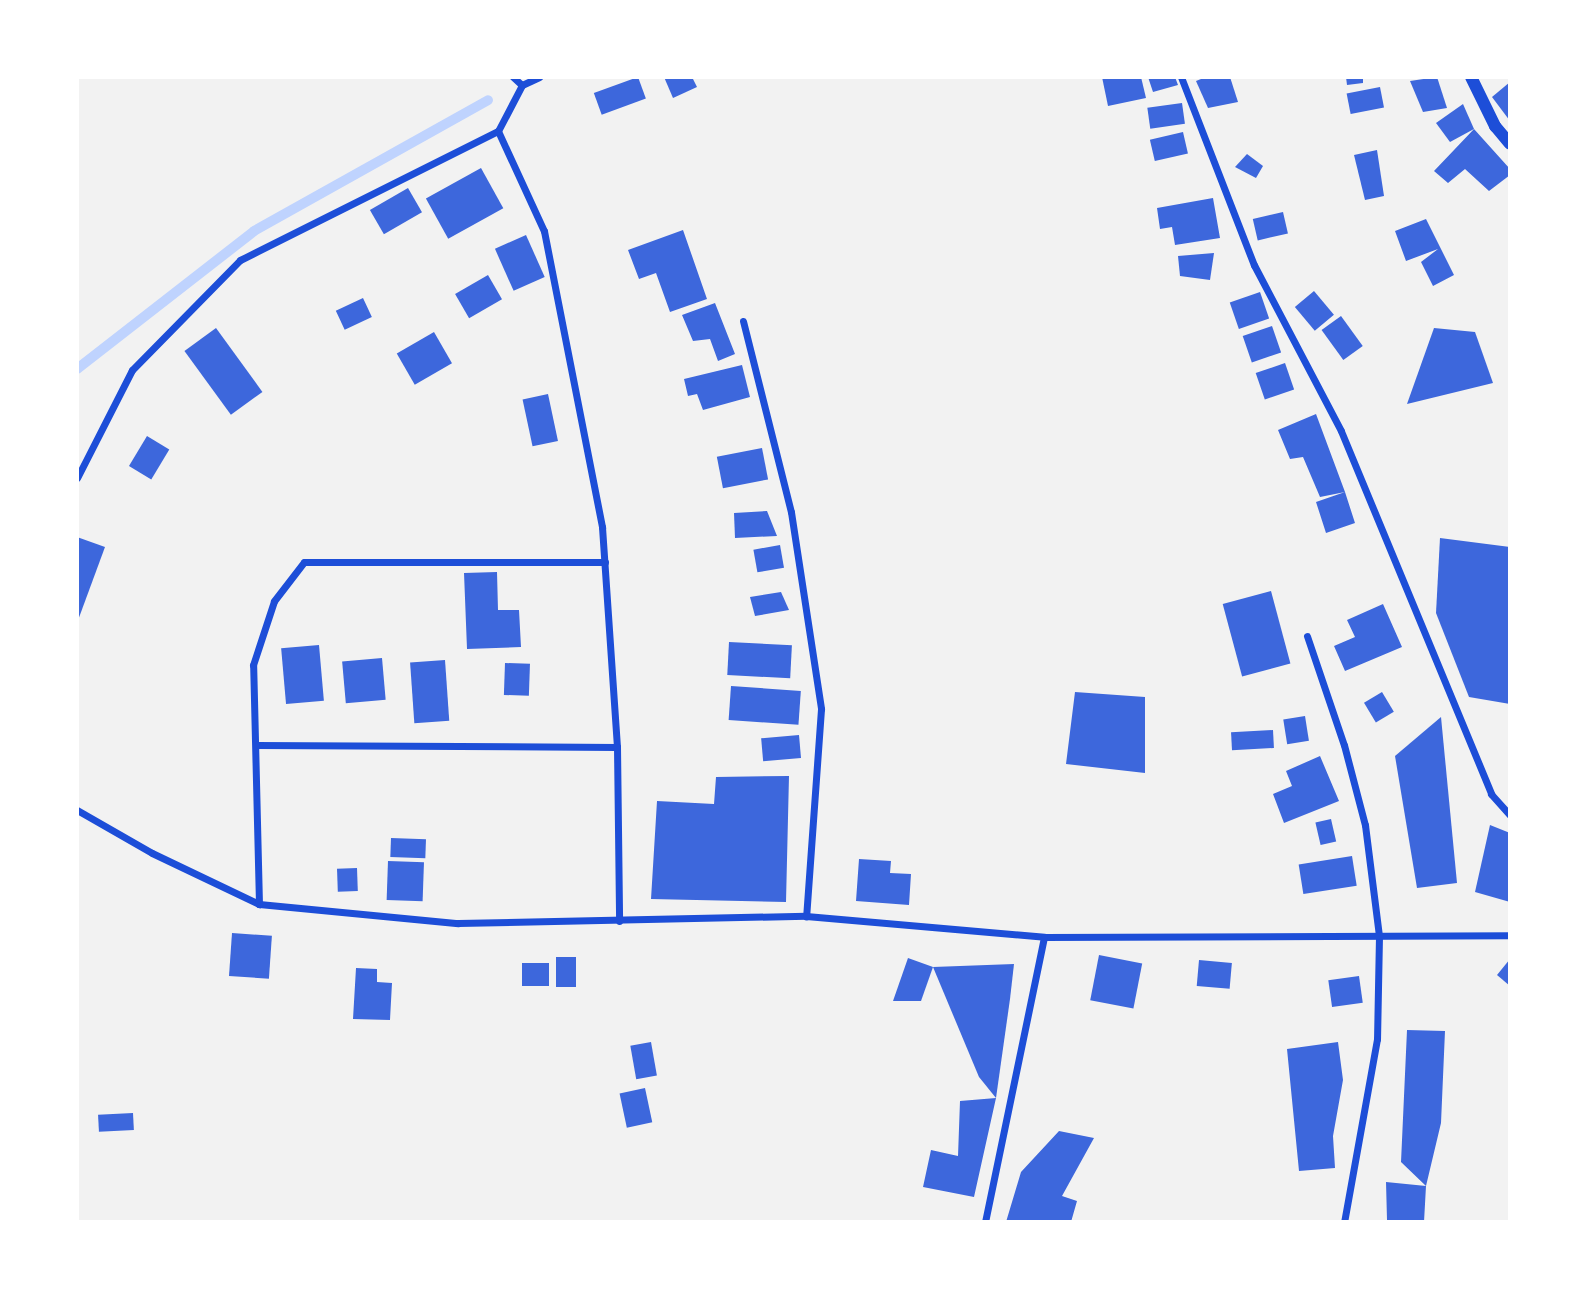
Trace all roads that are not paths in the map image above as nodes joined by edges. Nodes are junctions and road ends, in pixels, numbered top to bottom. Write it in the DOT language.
graph roads {
  1 [pos="513,77"];
  2 [pos="539,77"];
  3 [pos="1181,77"];
  4 [pos="1471,77"];
  5 [pos="522,85"];
  6 [pos="498,131"];
  7 [pos="1510,144"];
  8 [pos="743,321"];
  9 [pos="77,478"];
  10 [pos="605,562"];
  11 [pos="1307,636"];
  12 [pos="257,745"];
  13 [pos="617,747"];
  14 [pos="77,810"];
  15 [pos="1510,815"];
  16 [pos="259,904"];
  17 [pos="806,916"];
  18 [pos="620,921"];
  19 [pos="1379,936"];
  20 [pos="1510,936"];
  21 [pos="1044,937"];
  22 [pos="985,1222"];
  23 [pos="1345,1222"];
  1 -- 5 [label="street"];
  2 -- 5 [label="street"];
  3 -- 15 [label="street"];
  4 -- 7 [label="street"];
  5 -- 6 [label="street"];
  6 -- 9 [label="street"];
  6 -- 10 [label="street"];
  8 -- 17 [label="street"];
  10 -- 12 [label="street"];
  10 -- 13 [label="street"];
  11 -- 19 [label="street"];
  12 -- 13 [label="street"];
  12 -- 16 [label="street"];
  13 -- 18 [label="street"];
  14 -- 16 [label="street"];
  16 -- 18 [label="street"];
  17 -- 18 [label="street"];
  17 -- 21 [label="street"];
  19 -- 20 [label="street"];
  19 -- 21 [label="street"];
  19 -- 23 [label="street"];
  21 -- 22 [label="street"];
}
